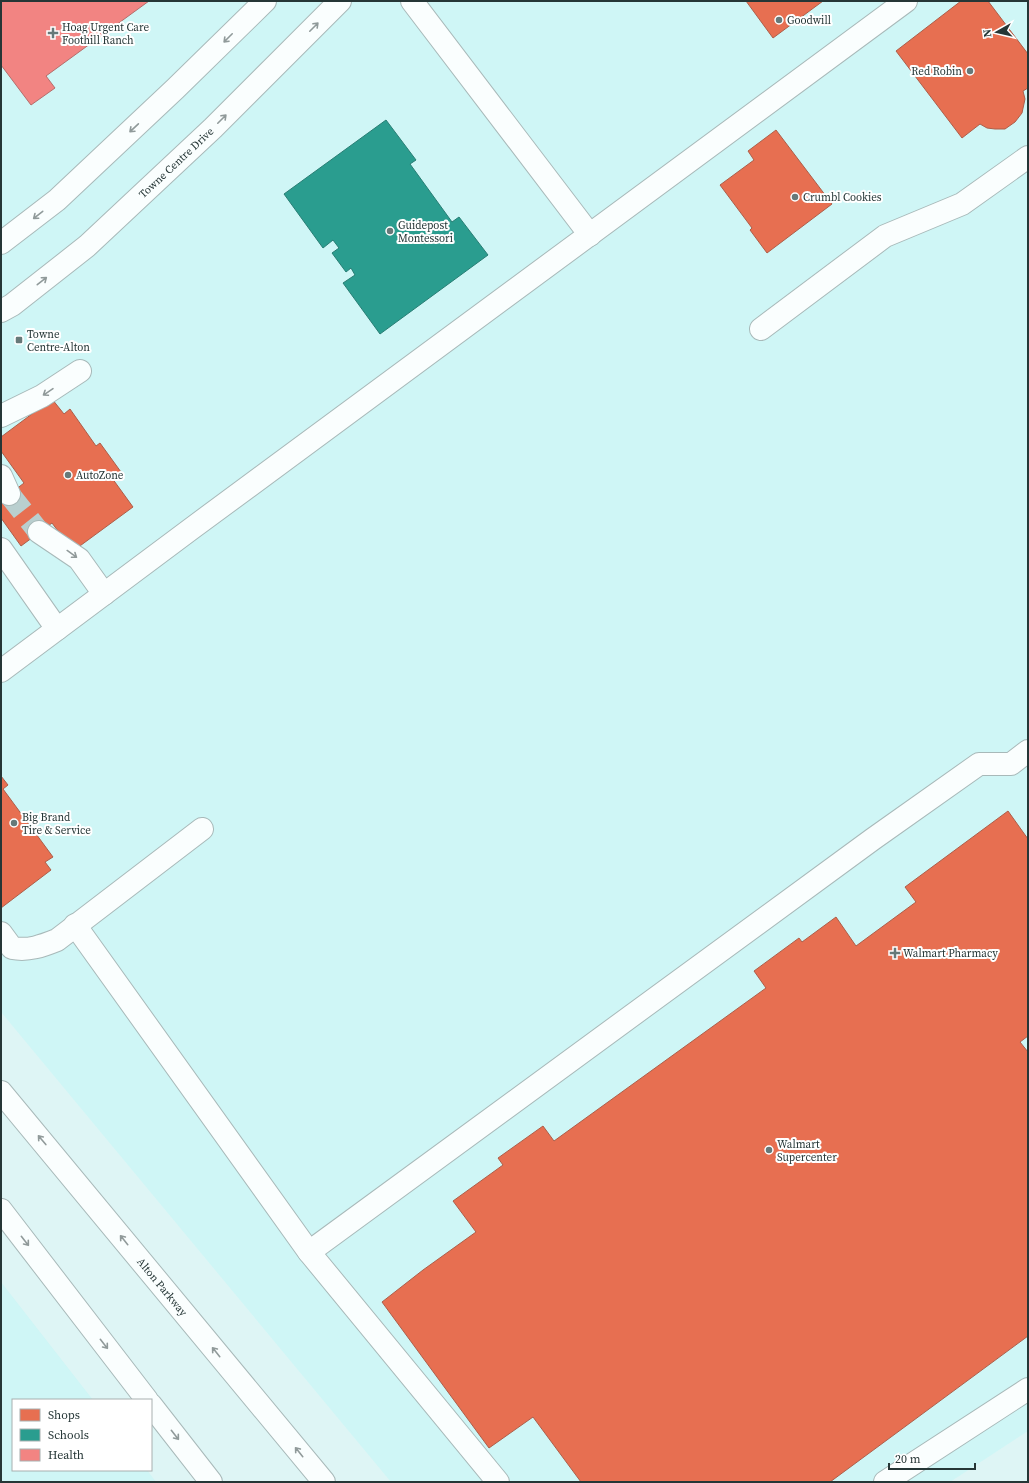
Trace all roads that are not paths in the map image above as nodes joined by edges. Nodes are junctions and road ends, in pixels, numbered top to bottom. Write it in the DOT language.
graph roads {
  1 [pos="265,1"];
  2 [pos="340,1"];
  3 [pos="412,1"];
  4 [pos="906,1"];
  5 [pos="1028,157"];
  6 [pos="590,235"];
  7 [pos="1,243"];
  8 [pos="1,311"];
  9 [pos="761,330"];
  10 [pos="80,370"];
  11 [pos="1,416"];
  12 [pos="39,532"];
  13 [pos="1,549"];
  14 [pos="104,594"];
  15 [pos="57,628"];
  16 [pos="1,671"];
  17 [pos="1028,751"];
  18 [pos="202,829"];
  19 [pos="75,925"];
  20 [pos="1,933"];
  21 [pos="1,1092"];
  22 [pos="1,1210"];
  23 [pos="309,1252"];
  24 [pos="1028,1389"];
  25 [pos="147,1399"];
  26 [pos="152,1405"];
  27 [pos="211,1482"];
  28 [pos="324,1482"];
  29 [pos="498,1482"];
  30 [pos="885,1482"];
  1 -- 7 [label="main road, one-way"];
  8 -- 2 [label="main road, Towne Centre Drive, one-way"];
  3 -- 6 [label="main road"];
  4 -- 6 [label="main road"];
  5 -- 9 [label="main road"];
  6 -- 14 [label="main road"];
  10 -- 11 [label="main road, one-way"];
  12 -- 14 [label="main road, one-way"];
  13 -- 15 [label="main road"];
  14 -- 15 [label="main road"];
  15 -- 16 [label="main road"];
  17 -- 23 [label="main road"];
  18 -- 19 [label="main road"];
  19 -- 20 [label="main road"];
  19 -- 23 [label="main road"];
  28 -- 21 [label="main road, Alton Parkway, one-way"];
  22 -- 25 [label="main road, one-way"];
  23 -- 29 [label="main road"];
  24 -- 30 [label="main road"];
  26 -- 27 [label="main road, one-way"];
}
